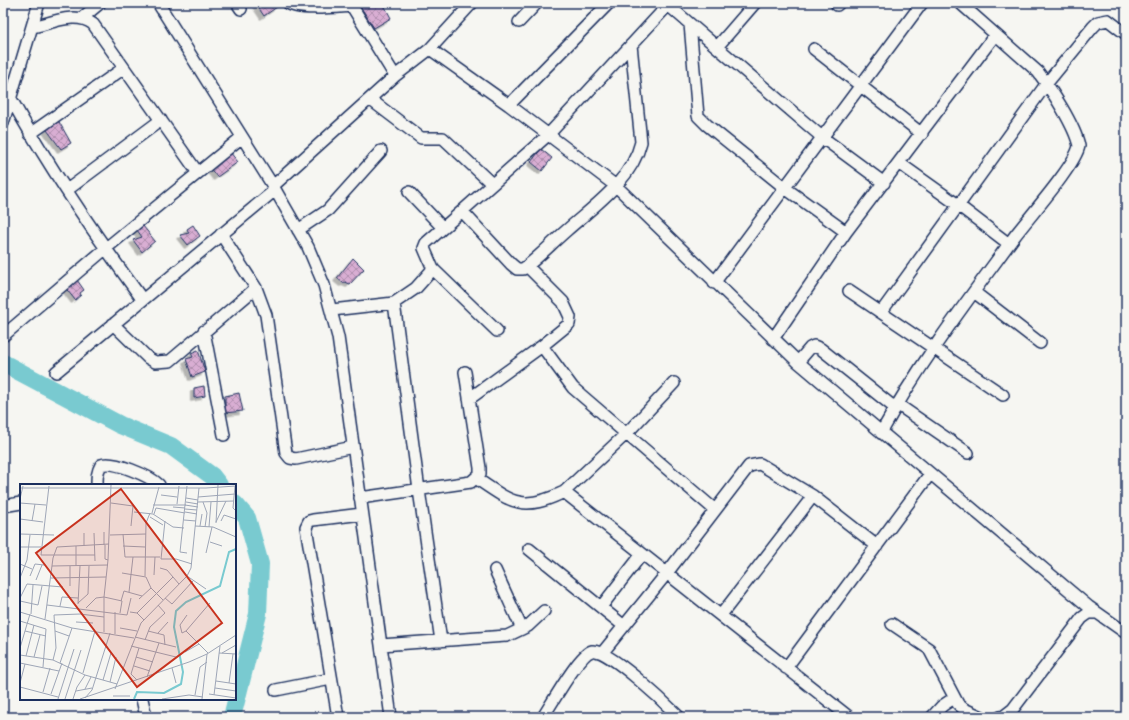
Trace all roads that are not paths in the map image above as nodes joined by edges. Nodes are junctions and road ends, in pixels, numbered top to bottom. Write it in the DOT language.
graph roads {
  1 [pos="39,3"];
  2 [pos="100,3"];
  3 [pos="158,3"];
  4 [pos="288,3"];
  5 [pos="536,3"];
  6 [pos="609,3"];
  7 [pos="755,3"];
  8 [pos="922,3"];
  9 [pos="960,3"];
  10 [pos="469,4"];
  11 [pos="669,4"];
  12 [pos="351,5"];
  13 [pos="82,18"];
  14 [pos="519,22"];
  15 [pos="690,24"];
  16 [pos="33,27"];
  17 [pos="1126,34"];
  18 [pos="995,35"];
  19 [pos="631,45"];
  20 [pos="717,47"];
  21 [pos="430,49"];
  22 [pos="814,49"];
  23 [pos="124,68"];
  24 [pos="396,76"];
  25 [pos="1046,83"];
  26 [pos="861,86"];
  27 [pos="11,99"];
  28 [pos="371,100"];
  29 [pos="509,105"];
  30 [pos="161,120"];
  31 [pos="3,123"];
  32 [pos="30,134"];
  33 [pos="922,134"];
  34 [pos="548,135"];
  35 [pos="242,137"];
  36 [pos="823,138"];
  37 [pos="382,151"];
  38 [pos="899,163"];
  39 [pos="198,173"];
  40 [pos="884,183"];
  41 [pos="492,184"];
  42 [pos="616,186"];
  43 [pos="274,188"];
  44 [pos="785,188"];
  45 [pos="66,190"];
  46 [pos="409,192"];
  47 [pos="958,205"];
  48 [pos="462,211"];
  49 [pos="443,228"];
  50 [pos="298,230"];
  51 [pos="846,232"];
  52 [pos="222,234"];
  53 [pos="1009,244"];
  54 [pos="105,249"];
  55 [pos="527,266"];
  56 [pos="433,269"];
  57 [pos="714,283"];
  58 [pos="256,288"];
  59 [pos="849,291"];
  60 [pos="974,292"];
  61 [pos="142,299"];
  62 [pos="394,302"];
  63 [pos="332,310"];
  64 [pos="882,311"];
  65 [pos="113,324"];
  66 [pos="497,331"];
  67 [pos="204,332"];
  68 [pos="3,336"];
  69 [pos="773,339"];
  70 [pos="1040,343"];
  71 [pos="542,346"];
  72 [pos="933,348"];
  73 [pos="798,362"];
  74 [pos="56,372"];
  75 [pos="465,372"];
  76 [pos="674,383"];
  77 [pos="1003,395"];
  78 [pos="469,399"];
  79 [pos="896,406"];
  80 [pos="881,433"];
  81 [pos="626,434"];
  82 [pos="224,435"];
  83 [pos="353,447"];
  84 [pos="968,453"];
  85 [pos="930,474"];
  86 [pos="477,478"];
  87 [pos="97,484"];
  88 [pos="158,484"];
  89 [pos="419,490"];
  90 [pos="564,492"];
  91 [pos="813,496"];
  92 [pos="360,498"];
  93 [pos="20,503"];
  94 [pos="3,506"];
  95 [pos="715,510"];
  96 [pos="362,514"];
  97 [pos="877,546"];
  98 [pos="529,549"];
  99 [pos="642,554"];
  100 [pos="495,570"];
  101 [pos="667,573"];
  102 [pos="601,607"];
  103 [pos="1093,610"];
  104 [pos="544,611"];
  105 [pos="721,615"];
  106 [pos="892,624"];
  107 [pos="624,626"];
  108 [pos="522,629"];
  109 [pos="1126,633"];
  110 [pos="441,641"];
  111 [pos="381,645"];
  112 [pos="603,652"];
  113 [pos="786,668"];
  114 [pos="331,679"];
  115 [pos="276,690"];
  116 [pos="953,696"];
  117 [pos="142,700"];
  118 [pos="146,717"];
  119 [pos="338,717"];
  120 [pos="391,717"];
  121 [pos="543,717"];
  122 [pos="679,717"];
  123 [pos="849,717"];
  124 [pos="932,717"];
  125 [pos="982,717"];
  126 [pos="1000,717"];
  1 -- 16 [label="street"];
  2 -- 13 [label="street"];
  3 -- 35 [label="street"];
  4 -- 12 [label="street"];
  5 -- 14 [label="street"];
  6 -- 29 [label="street"];
  7 -- 20 [label="street"];
  8 -- 26 [label="street"];
  9 -- 18 [label="street"];
  10 -- 21 [label="street"];
  11 -- 15 [label="street"];
  11 -- 19 [label="street"];
  12 -- 24 [label="street"];
  13 -- 16 [label="street"];
  13 -- 23 [label="street"];
  15 -- 20 [label="street"];
  15 -- 44 [label="street"];
  16 -- 27 [label="street"];
  17 -- 25 [label="street"];
  18 -- 25 [label="street"];
  18 -- 33 [label="street"];
  19 -- 34 [label="street"];
  19 -- 42 [label="street"];
  20 -- 36 [label="street"];
  21 -- 24 [label="street"];
  21 -- 29 [label="street"];
  22 -- 26 [label="street"];
  23 -- 30 [label="street"];
  23 -- 32 [label="street"];
  24 -- 28 [label="street"];
  25 -- 47 [label="street"];
  25 -- 53 [label="street"];
  26 -- 33 [label="street"];
  26 -- 36 [label="street"];
  27 -- 31 [label="street"];
  27 -- 32 [label="street"];
  28 -- 41 [label="street"];
  28 -- 43 [label="street"];
  29 -- 34 [label="street"];
  30 -- 39 [label="street"];
  30 -- 45 [label="street"];
  32 -- 45 [label="street"];
  33 -- 38 [label="street"];
  34 -- 41 [label="street"];
  34 -- 42 [label="street"];
  35 -- 39 [label="street"];
  35 -- 43 [label="street"];
  36 -- 40 [label="street"];
  36 -- 44 [label="street"];
  37 -- 50 [label="street"];
  38 -- 40 [label="street"];
  38 -- 47 [label="street"];
  39 -- 54 [label="street"];
  40 -- 51 [label="street"];
  41 -- 48 [label="street"];
  42 -- 55 [label="street"];
  42 -- 57 [label="street"];
  43 -- 50 [label="street"];
  43 -- 52 [label="street"];
  44 -- 51 [label="street"];
  44 -- 57 [label="street"];
  45 -- 54 [label="street"];
  46 -- 49 [label="street"];
  47 -- 53 [label="street"];
  47 -- 64 [label="street"];
  48 -- 49 [label="street"];
  48 -- 55 [label="street"];
  49 -- 56 [label="street"];
  50 -- 63 [label="street"];
  51 -- 69 [label="street"];
  52 -- 58 [label="street"];
  52 -- 61 [label="street"];
  53 -- 60 [label="street"];
  54 -- 61 [label="street"];
  54 -- 68 [label="street"];
  55 -- 71 [label="street"];
  56 -- 62 [label="street"];
  56 -- 66 [label="street"];
  57 -- 69 [label="street"];
  58 -- 67 [label="street"];
  58 -- 83 [label="street"];
  59 -- 64 [label="street"];
  60 -- 70 [label="street"];
  60 -- 72 [label="street"];
  61 -- 65 [label="street"];
  62 -- 63 [label="street"];
  62 -- 89 [label="street"];
  63 -- 83 [label="street"];
  64 -- 72 [label="street"];
  65 -- 67 [label="street"];
  65 -- 74 [label="street"];
  67 -- 82 [label="street"];
  69 -- 73 [label="street"];
  71 -- 78 [label="street"];
  71 -- 81 [label="street"];
  72 -- 77 [label="street"];
  72 -- 79 [label="street"];
  73 -- 79 [label="street"];
  73 -- 80 [label="street"];
  75 -- 78 [label="street"];
  76 -- 81 [label="street"];
  78 -- 86 [label="street"];
  79 -- 80 [label="street"];
  79 -- 84 [label="street"];
  80 -- 85 [label="street"];
  81 -- 90 [label="street"];
  81 -- 95 [label="street"];
  83 -- 92 [label="street"];
  85 -- 97 [label="street"];
  85 -- 103 [label="street"];
  86 -- 89 [label="street"];
  86 -- 90 [label="street"];
  87 -- 88 [label="street"];
  89 -- 92 [label="street"];
  89 -- 110 [label="street"];
  90 -- 99 [label="street"];
  91 -- 95 [label="street"];
  91 -- 97 [label="street"];
  91 -- 105 [label="street"];
  92 -- 96 [label="street"];
  93 -- 94 [label="street"];
  95 -- 101 [label="street"];
  96 -- 111 [label="street"];
  96 -- 114 [label="street"];
  97 -- 113 [label="street"];
  98 -- 102 [label="street"];
  99 -- 101 [label="street"];
  99 -- 102 [label="street"];
  100 -- 108 [label="street"];
  101 -- 105 [label="street"];
  101 -- 107 [label="street"];
  102 -- 107 [label="street"];
  103 -- 109 [label="street"];
  103 -- 126 [label="street"];
  104 -- 108 [label="street"];
  105 -- 113 [label="street"];
  106 -- 116 [label="street"];
  107 -- 112 [label="street"];
  108 -- 110 [label="street"];
  110 -- 111 [label="street"];
  111 -- 120 [label="street"];
  112 -- 121 [label="street"];
  112 -- 122 [label="street"];
  113 -- 123 [label="street"];
  114 -- 115 [label="street"];
  114 -- 119 [label="street"];
  116 -- 124 [label="street"];
  116 -- 125 [label="street"];
  117 -- 118 [label="street"];
}
